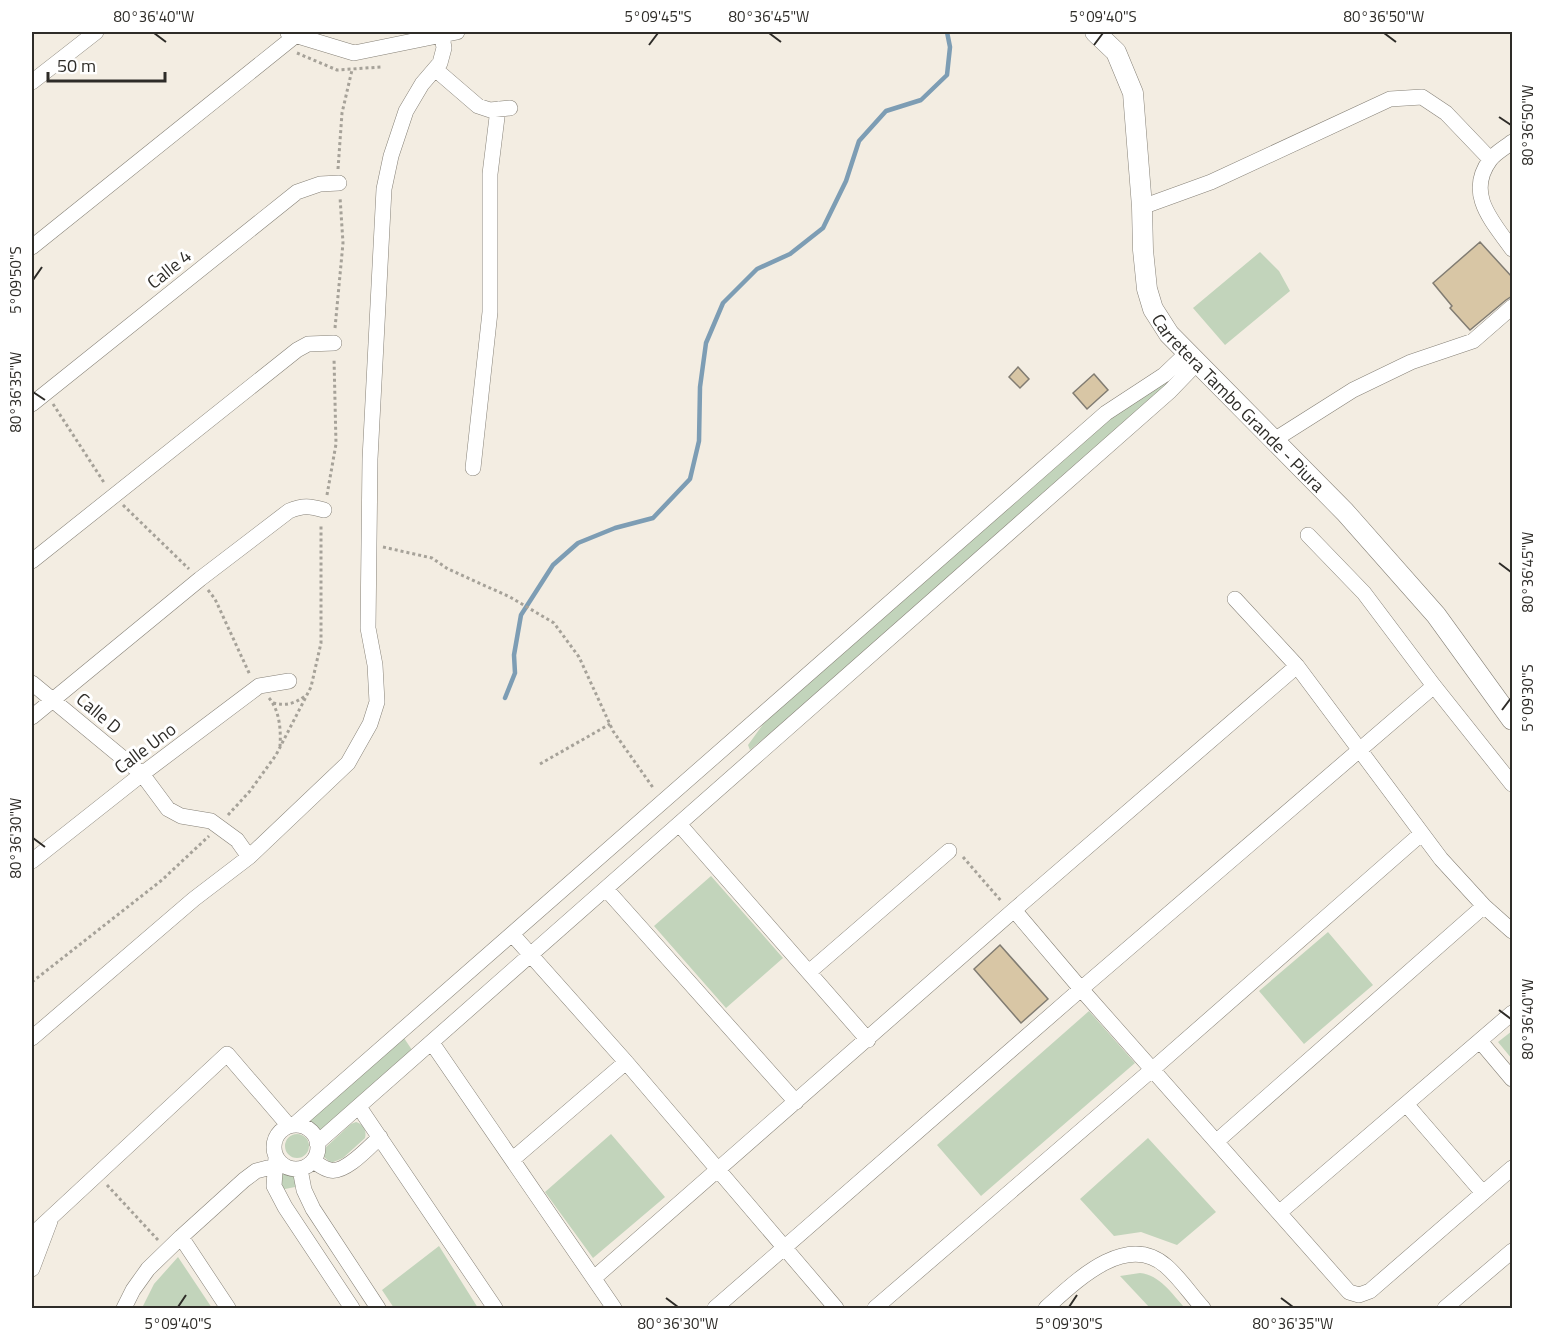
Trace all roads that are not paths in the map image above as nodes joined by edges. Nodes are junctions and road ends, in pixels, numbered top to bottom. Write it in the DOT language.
graph roads {
  1 [pos="96,32"];
  2 [pos="1095,32"];
  3 [pos="290,34"];
  4 [pos="443,35"];
  5 [pos="435,69"];
  6 [pos="32,82"];
  7 [pos="1512,142"];
  8 [pos="1490,159"];
  9 [pos="339,183"];
  10 [pos="1142,207"];
  11 [pos="32,247"];
  12 [pos="1512,249"];
  13 [pos="1512,307"];
  14 [pos="333,343"];
  15 [pos="1192,358"];
  16 [pos="32,404"];
  17 [pos="1274,440"];
  18 [pos="473,468"];
  19 [pos="324,510"];
  20 [pos="1308,535"];
  21 [pos="32,561"];
  22 [pos="1235,599"];
  23 [pos="1297,666"];
  24 [pos="289,681"];
  25 [pos="32,682"];
  26 [pos="1434,686"];
  27 [pos="53,700"];
  28 [pos="32,717"];
  29 [pos="1512,720"];
  30 [pos="1359,751"];
  31 [pos="142,774"];
  32 [pos="1512,784"];
  33 [pos="679,824"];
  34 [pos="1421,834"];
  35 [pos="955,853"];
  36 [pos="249,856"];
  37 [pos="32,861"];
  38 [pos="606,889"];
  39 [pos="1484,906"];
  40 [pos="1013,911"];
  41 [pos="1512,931"];
  42 [pos="512,934"];
  43 [pos="530,956"];
  44 [pos="809,972"];
  45 [pos="1081,989"];
  46 [pos="1512,1013"];
  47 [pos="32,1038"];
  48 [pos="868,1040"];
  49 [pos="1480,1041"];
  50 [pos="432,1043"];
  51 [pos="626,1062"];
  52 [pos="1154,1068"];
  53 [pos="1512,1079"];
  54 [pos="796,1102"];
  55 [pos="1406,1104"];
  56 [pos="359,1107"];
  57 [pos="292,1125"];
  58 [pos="380,1137"];
  59 [pos="1217,1141"];
  60 [pos="317,1143"];
  61 [pos="513,1159"];
  62 [pos="275,1161"];
  63 [pos="306,1165"];
  64 [pos="1512,1168"];
  65 [pos="719,1170"];
  66 [pos="1483,1193"];
  67 [pos="1280,1212"];
  68 [pos="52,1216"];
  69 [pos="32,1235"];
  70 [pos="181,1237"];
  71 [pos="786,1247"];
  72 [pos="1512,1251"];
  73 [pos="32,1269"];
  74 [pos="594,1278"];
  75 [pos="124,1308"];
  76 [pos="228,1308"];
  77 [pos="352,1308"];
  78 [pos="378,1308"];
  79 [pos="495,1308"];
  80 [pos="614,1308"];
  81 [pos="715,1308"];
  82 [pos="836,1308"];
  83 [pos="875,1308"];
  84 [pos="1046,1308"];
  85 [pos="1203,1308"];
  86 [pos="1445,1308"];
  1 -- 6 [label="street"];
  2 -- 10 [label="main road, Carretera Tambo Grande - Piura"];
  3 -- 4 [label="street"];
  3 -- 11 [label="street"];
  4 -- 5 [label="street"];
  5 -- 18 [label="street"];
  5 -- 36 [label="street"];
  7 -- 8 [label="street"];
  8 -- 10 [label="street"];
  8 -- 12 [label="street"];
  9 -- 16 [label="street, Calle 4"];
  10 -- 15 [label="main road, Carretera Tambo Grande - Piura"];
  13 -- 17 [label="street"];
  14 -- 21 [label="street"];
  15 -- 17 [label="main road, Carretera Tambo Grande - Piura"];
  15 -- 33 [label="street"];
  15 -- 42 [label="street"];
  17 -- 29 [label="main road, Carretera Tambo Grande - Piura"];
  19 -- 27 [label="street"];
  20 -- 26 [label="street"];
  22 -- 23 [label="street"];
  23 -- 30 [label="street"];
  23 -- 40 [label="street"];
  24 -- 31 [label="street, Calle Uno"];
  25 -- 27 [label="street, Calle D"];
  26 -- 30 [label="street"];
  26 -- 32 [label="street"];
  27 -- 28 [label="street"];
  27 -- 31 [label="street, Calle D"];
  30 -- 34 [label="street"];
  30 -- 45 [label="street"];
  31 -- 36 [label="street, Calle D"];
  31 -- 37 [label="street, Calle Uno"];
  33 -- 38 [label="street"];
  33 -- 44 [label="street"];
  34 -- 39 [label="street"];
  34 -- 52 [label="street"];
  35 -- 44 [label="street"];
  36 -- 47 [label="street"];
  38 -- 43 [label="street"];
  38 -- 54 [label="street"];
  39 -- 41 [label="street"];
  39 -- 59 [label="street"];
  40 -- 45 [label="street"];
  40 -- 48 [label="street"];
  42 -- 43 [label="street"];
  42 -- 57 [label="street"];
  43 -- 50 [label="street"];
  43 -- 51 [label="street"];
  44 -- 48 [label="street"];
  45 -- 52 [label="street"];
  45 -- 71 [label="street"];
  46 -- 49 [label="street"];
  48 -- 54 [label="street"];
  49 -- 53 [label="street"];
  49 -- 55 [label="street"];
  50 -- 56 [label="street"];
  50 -- 61 [label="street"];
  51 -- 61 [label="street"];
  51 -- 65 [label="street"];
  52 -- 59 [label="street"];
  52 -- 83 [label="street"];
  54 -- 65 [label="street"];
  55 -- 66 [label="street"];
  55 -- 67 [label="street"];
  56 -- 58 [label="street"];
  56 -- 60 [label="street"];
  57 -- 60 [label="street"];
  57 -- 62 [label="street"];
  57 -- 68 [label="street"];
  58 -- 63 [label="street"];
  58 -- 79 [label="street"];
  59 -- 67 [label="street"];
  60 -- 63 [label="street"];
  61 -- 74 [label="street"];
  62 -- 63 [label="street"];
  62 -- 70 [label="street"];
  62 -- 77 [label="street"];
  63 -- 78 [label="street"];
  64 -- 66 [label="street"];
  65 -- 71 [label="street"];
  65 -- 74 [label="street"];
  66 -- 67 [label="street"];
  68 -- 69 [label="street"];
  68 -- 73 [label="street"];
  70 -- 75 [label="street"];
  70 -- 76 [label="street"];
  71 -- 81 [label="street"];
  71 -- 82 [label="street"];
  72 -- 86 [label="street"];
  74 -- 80 [label="street"];
  84 -- 85 [label="street"];
}
